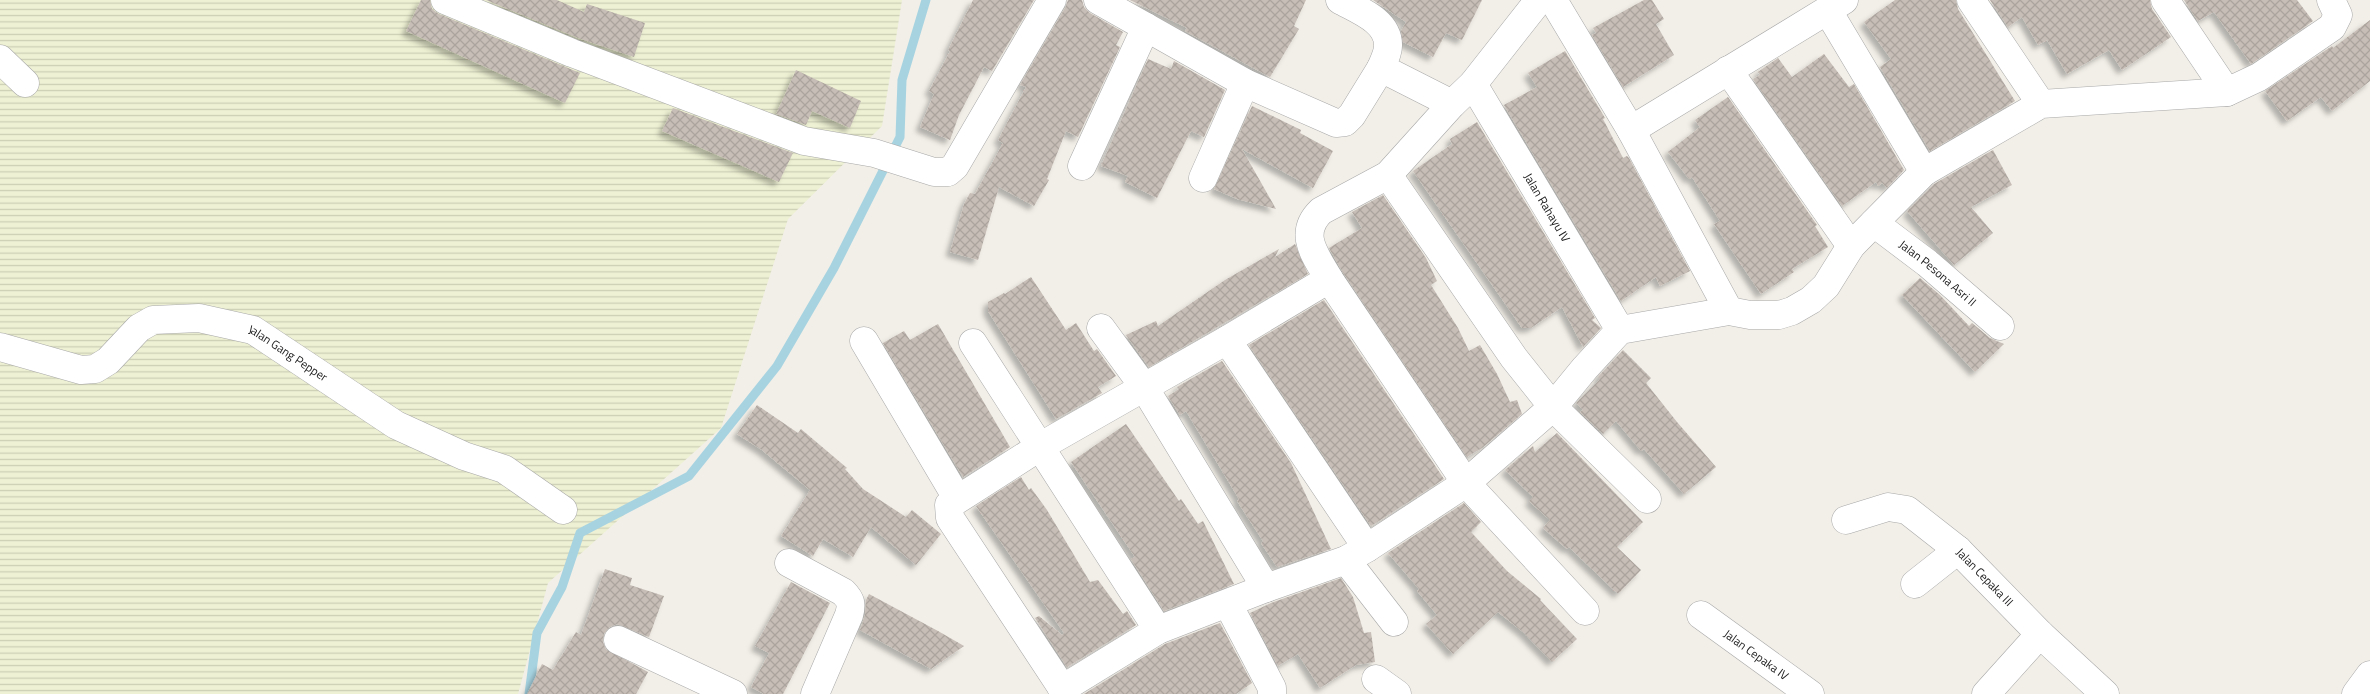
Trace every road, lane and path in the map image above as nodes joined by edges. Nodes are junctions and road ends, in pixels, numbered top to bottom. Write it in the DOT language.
graph roads {
  1 [pos="444,0"];
  2 [pos="1052,0"];
  3 [pos="1098,0"];
  4 [pos="1340,0"];
  5 [pos="1539,0"];
  6 [pos="1553,0"];
  7 [pos="1971,0"];
  8 [pos="2165,0"];
  9 [pos="2331,0"];
  10 [pos="1836,5"];
  11 [pos="1146,27"];
  12 [pos="0,59"];
  13 [pos="1381,68"];
  14 [pos="1728,70"];
  15 [pos="25,83"];
  16 [pos="1245,83"];
  17 [pos="1473,84"];
  18 [pos="2227,92"];
  19 [pos="1452,104"];
  20 [pos="2041,104"];
  21 [pos="1631,130"];
  22 [pos="1082,166"];
  23 [pos="1924,172"];
  24 [pos="1388,175"];
  25 [pos="1203,178"];
  26 [pos="1874,223"];
  27 [pos="1851,246"];
  28 [pos="1329,279"];
  29 [pos="1729,311"];
  30 [pos="2000,326"];
  31 [pos="1101,328"];
  32 [pos="1620,330"];
  33 [pos="864,340"];
  34 [pos="1227,340"];
  35 [pos="973,343"];
  36 [pos="0,347"];
  37 [pos="1144,386"];
  38 [pos="1553,407"];
  39 [pos="1041,446"];
  40 [pos="1466,484"];
  41 [pos="957,498"];
  42 [pos="1647,499"];
  43 [pos="563,510"];
  44 [pos="1846,520"];
  45 [pos="1958,550"];
  46 [pos="1357,554"];
  47 [pos="789,563"];
  48 [pos="1915,584"];
  49 [pos="1266,588"];
  50 [pos="1228,604"];
  51 [pos="1585,611"];
  52 [pos="1701,614"];
  53 [pos="1394,622"];
  54 [pos="1158,630"];
  55 [pos="2040,634"];
  56 [pos="618,640"];
  57 [pos="2370,675"];
  58 [pos="1064,691"];
  59 [pos="733,694"];
  60 [pos="815,694"];
  61 [pos="1272,694"];
  62 [pos="1810,694"];
  63 [pos="1986,694"];
  64 [pos="2105,694"];
  65 [pos="2356,694"];
  1 -- 2 [label="street"];
  3 -- 11 [label="street"];
  4 -- 13 [label="street"];
  5 -- 17 [label="street"];
  6 -- 21 [label="street"];
  7 -- 20 [label="street"];
  8 -- 18 [label="street"];
  9 -- 18 [label="street"];
  10 -- 14 [label="street"];
  10 -- 23 [label="street"];
  11 -- 16 [label="street"];
  11 -- 22 [label="street"];
  12 -- 15 [label="street"];
  13 -- 16 [label="street"];
  13 -- 19 [label="street"];
  14 -- 21 [label="street"];
  14 -- 27 [label="street"];
  16 -- 25 [label="street"];
  17 -- 19 [label="street"];
  17 -- 32 [label="street, Jalan Rahayu IV"];
  18 -- 20 [label="street"];
  19 -- 24 [label="street"];
  20 -- 23 [label="street"];
  21 -- 29 [label="street"];
  23 -- 26 [label="street"];
  24 -- 28 [label="street"];
  24 -- 38 [label="street"];
  26 -- 27 [label="street"];
  26 -- 30 [label="street, Jalan Pesona Asri II"];
  27 -- 29 [label="street"];
  28 -- 34 [label="street"];
  28 -- 40 [label="street"];
  29 -- 32 [label="street"];
  31 -- 37 [label="street"];
  32 -- 38 [label="street"];
  33 -- 41 [label="street"];
  34 -- 37 [label="street"];
  34 -- 46 [label="street"];
  35 -- 39 [label="street"];
  36 -- 43 [label="street, Jalan Gang Pepper"];
  37 -- 39 [label="street"];
  37 -- 49 [label="street"];
  38 -- 40 [label="street"];
  38 -- 42 [label="street"];
  39 -- 41 [label="street"];
  39 -- 54 [label="street"];
  40 -- 46 [label="street"];
  40 -- 51 [label="street"];
  41 -- 58 [label="street"];
  44 -- 45 [label="street, Jalan Cepaka III"];
  45 -- 48 [label="street"];
  45 -- 55 [label="street, Jalan Cepaka III"];
  46 -- 49 [label="street"];
  46 -- 53 [label="street"];
  47 -- 60 [label="street"];
  49 -- 50 [label="street"];
  50 -- 54 [label="street"];
  50 -- 61 [label="street"];
  52 -- 62 [label="street, Jalan Cepaka IV"];
  54 -- 58 [label="street"];
  55 -- 63 [label="street"];
  55 -- 64 [label="street, Jalan Cepaka III"];
  56 -- 59 [label="street"];
  57 -- 65 [label="street"];
}
